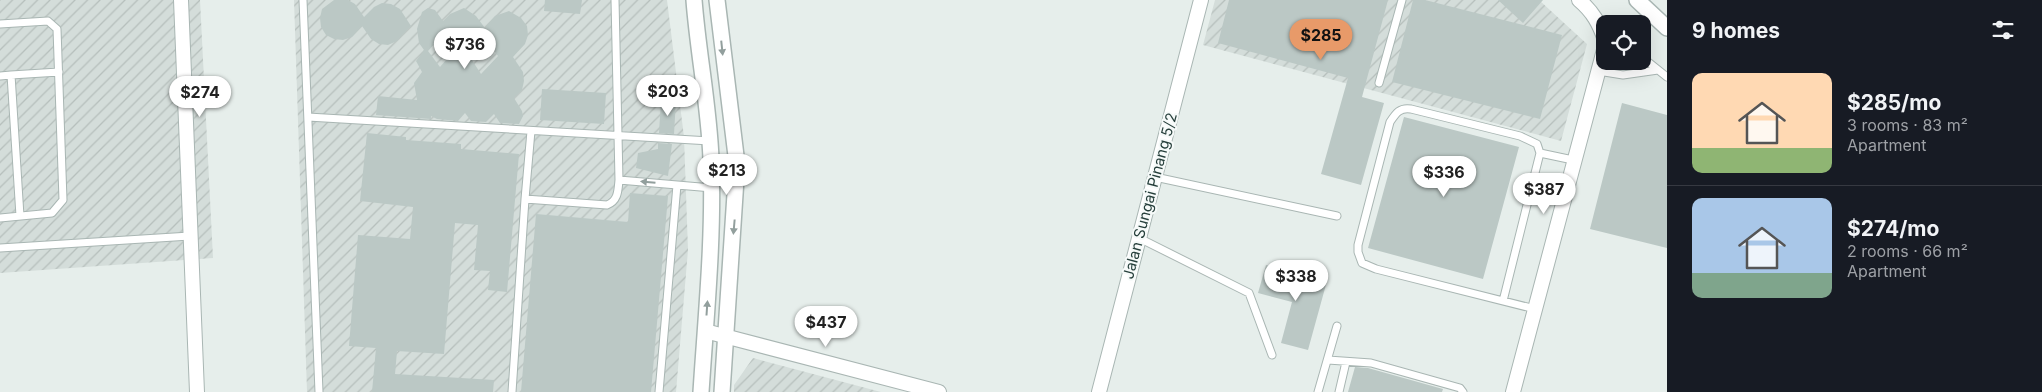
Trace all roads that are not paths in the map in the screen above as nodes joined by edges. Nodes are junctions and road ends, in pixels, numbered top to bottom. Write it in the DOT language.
graph roads {
  1 [pos="181,0"];
  2 [pos="303,0"];
  3 [pos="615,0"];
  4 [pos="694,0"];
  5 [pos="717,0"];
  6 [pos="1201,0"];
  7 [pos="1402,0"];
  8 [pos="1579,0"];
  9 [pos="1637,0"];
  10 [pos="1596,21"];
  11 [pos="0,24"];
  12 [pos="1667,28"];
  13 [pos="1651,64"];
  14 [pos="1658,70"];
  15 [pos="1598,71"];
  16 [pos="59,72"];
  17 [pos="11,75"];
  18 [pos="0,76"];
  19 [pos="1667,77"];
  20 [pos="1379,83"];
  21 [pos="308,117"];
  22 [pos="531,131"];
  23 [pos="618,137"];
  24 [pos="710,141"];
  25 [pos="1540,153"];
  26 [pos="1573,160"];
  27 [pos="1155,177"];
  28 [pos="619,180"];
  29 [pos="676,185"];
  30 [pos="712,188"];
  31 [pos="524,199"];
  32 [pos="20,216"];
  33 [pos="1337,216"];
  34 [pos="0,218"];
  35 [pos="190,236"];
  36 [pos="1139,238"];
  37 [pos="0,248"];
  38 [pos="1503,301"];
  39 [pos="1535,309"];
  40 [pos="1337,326"];
  41 [pos="705,331"];
  42 [pos="726,336"];
  43 [pos="1272,355"];
  44 [pos="1328,360"];
  45 [pos="1346,362"];
  46 [pos="197,392"];
  47 [pos="319,392"];
  48 [pos="512,392"];
  49 [pos="659,392"];
  50 [pos="701,392"];
  51 [pos="722,392"];
  52 [pos="939,392"];
  53 [pos="1099,392"];
  54 [pos="1318,392"];
  55 [pos="1339,392"];
  56 [pos="1463,392"];
  57 [pos="1513,392"];
  1 -- 35 [label="street"];
  2 -- 21 [label="lane"];
  3 -- 23 [label="lane"];
  4 -- 24 [label="street"];
  5 -- 42 [label="street, one-way"];
  6 -- 27 [label="street, Jalan Sungai Pinang 5/2"];
  7 -- 20 [label="lane"];
  8 -- 10 [label="street"];
  9 -- 12 [label="street"];
  11 -- 16 [label="lane"];
  13 -- 14 [label="lane"];
  14 -- 15 [label="lane"];
  14 -- 19 [label="lane"];
  15 -- 26 [label="street"];
  16 -- 17 [label="lane"];
  16 -- 32 [label="lane"];
  17 -- 18 [label="lane"];
  17 -- 32 [label="lane"];
  21 -- 22 [label="lane"];
  21 -- 47 [label="lane"];
  22 -- 23 [label="lane"];
  22 -- 31 [label="lane"];
  23 -- 24 [label="lane"];
  23 -- 28 [label="lane"];
  24 -- 30 [label="street"];
  25 -- 26 [label="lane"];
  25 -- 38 [label="lane"];
  25 -- 38 [label="lane"];
  26 -- 39 [label="street"];
  27 -- 33 [label="lane"];
  27 -- 36 [label="street, Jalan Sungai Pinang 5/2"];
  29 -- 28 [label="lane, one-way"];
  28 -- 31 [label="lane"];
  29 -- 30 [label="lane"];
  29 -- 49 [label="lane"];
  41 -- 30 [label="street, one-way"];
  31 -- 48 [label="lane"];
  32 -- 34 [label="lane"];
  35 -- 37 [label="lane"];
  35 -- 46 [label="street"];
  36 -- 43 [label="lane"];
  36 -- 53 [label="street, Jalan Sungai Pinang 5/2"];
  38 -- 39 [label="lane"];
  39 -- 57 [label="street"];
  40 -- 44 [label="lane"];
  41 -- 42 [label="street"];
  41 -- 50 [label="street"];
  42 -- 51 [label="street"];
  42 -- 52 [label="street"];
  44 -- 45 [label="lane"];
  44 -- 54 [label="lane"];
  45 -- 55 [label="lane"];
  45 -- 56 [label="lane"];
}
